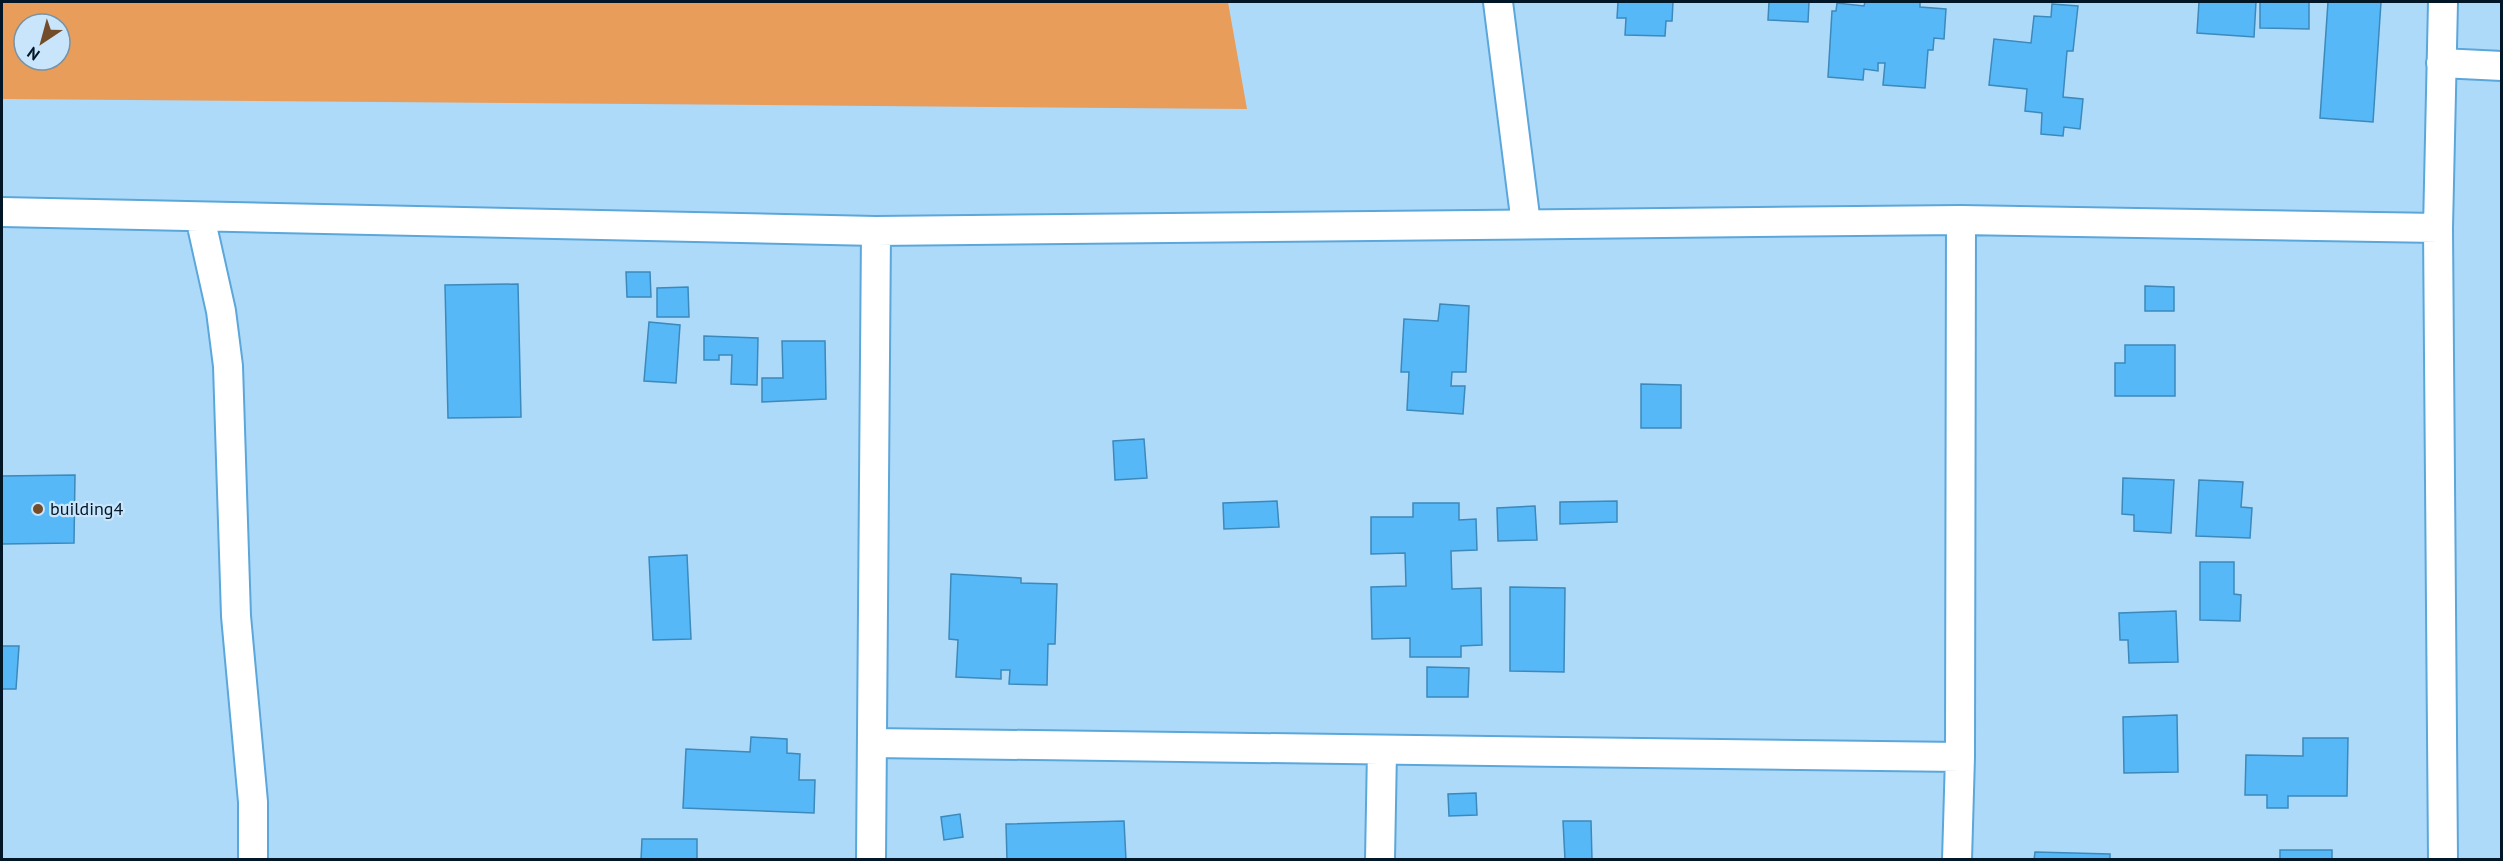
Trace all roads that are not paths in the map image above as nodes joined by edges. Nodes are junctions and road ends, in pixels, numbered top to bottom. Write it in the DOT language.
graph roads {
  1 [pos="1498,2"];
  2 [pos="2443,2"];
  3 [pos="2441,63"];
  4 [pos="2502,66"];
  5 [pos="2,212"];
  6 [pos="200,217"];
  7 [pos="1961,220"];
  8 [pos="1526,224"];
  9 [pos="2438,228"];
  10 [pos="876,231"];
  11 [pos="872,743"];
  12 [pos="1382,750"];
  13 [pos="1960,757"];
  14 [pos="253,860"];
  15 [pos="871,860"];
  16 [pos="1380,860"];
  17 [pos="1957,860"];
  18 [pos="2443,860"];
  1 -- 8 [label="street"];
  2 -- 3 [label="street"];
  3 -- 4 [label="street"];
  3 -- 9 [label="street"];
  5 -- 6 [label="street"];
  6 -- 10 [label="street"];
  6 -- 14 [label="street"];
  7 -- 8 [label="street"];
  7 -- 9 [label="street"];
  7 -- 13 [label="street"];
  8 -- 10 [label="street"];
  9 -- 18 [label="street"];
  10 -- 11 [label="street"];
  11 -- 12 [label="street"];
  11 -- 15 [label="street"];
  12 -- 13 [label="street"];
  12 -- 16 [label="street"];
  13 -- 17 [label="street"];
}
